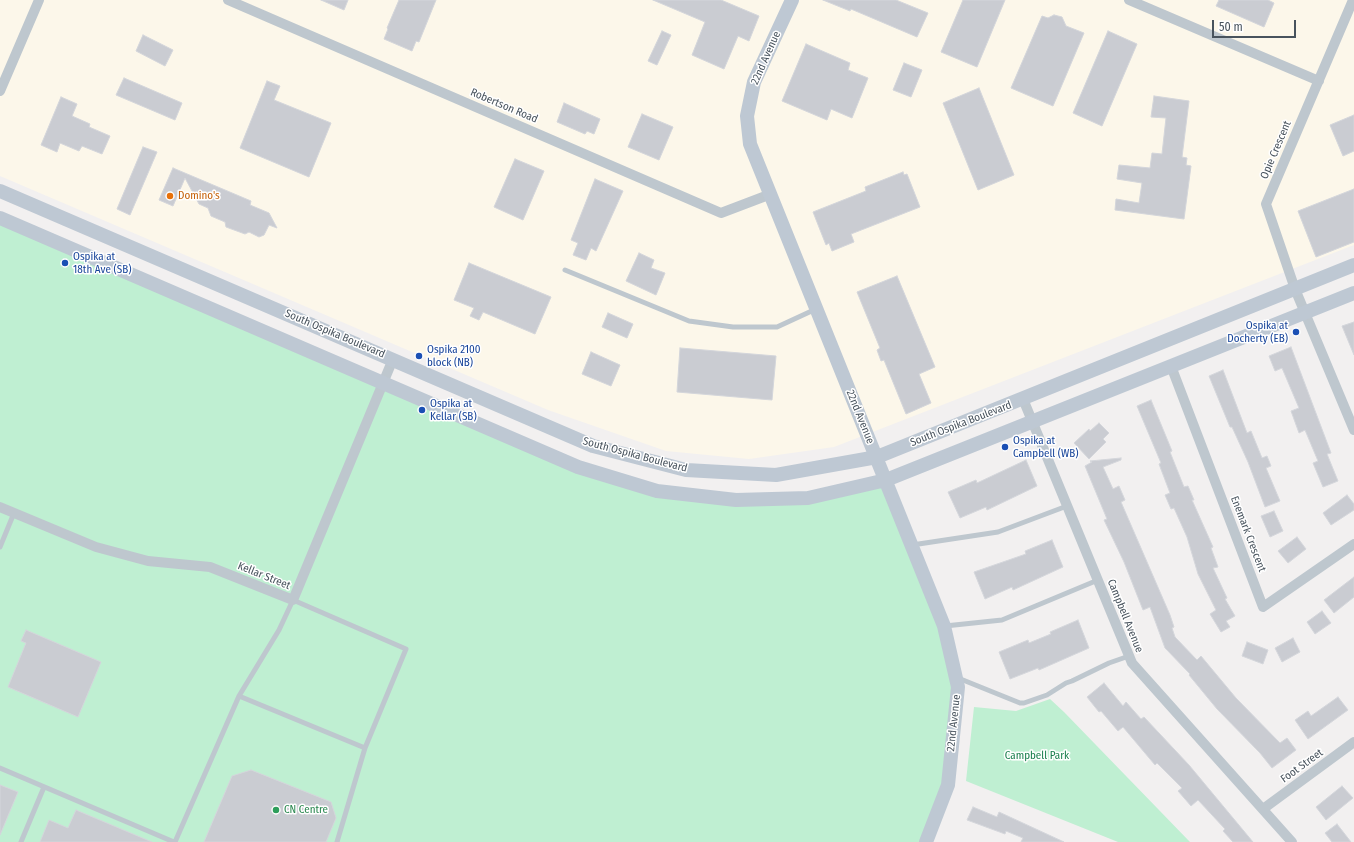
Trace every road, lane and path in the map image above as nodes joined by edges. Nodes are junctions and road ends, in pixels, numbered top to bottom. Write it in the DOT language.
graph roads {
  1 [pos="39,0"];
  2 [pos="228,0"];
  3 [pos="792,0"];
  4 [pos="1129,0"];
  5 [pos="1353,0"];
  6 [pos="1319,81"];
  7 [pos="0,91"];
  8 [pos="0,191"];
  9 [pos="771,194"];
  10 [pos="0,218"];
  11 [pos="1354,266"];
  12 [pos="565,270"];
  13 [pos="1295,289"];
  14 [pos="1354,293"];
  15 [pos="817,309"];
  16 [pos="1305,312"];
  17 [pos="393,359"];
  18 [pos="1171,366"];
  19 [pos="382,383"];
  20 [pos="1023,400"];
  21 [pos="1033,422"];
  22 [pos="1354,430"];
  23 [pos="876,457"];
  24 [pos="886,480"];
  25 [pos="1067,506"];
  26 [pos="0,507"];
  27 [pos="14,513"];
  28 [pos="1354,544"];
  29 [pos="912,545"];
  30 [pos="0,547"];
  31 [pos="1098,580"];
  32 [pos="293,600"];
  33 [pos="944,626"];
  34 [pos="1129,656"];
  35 [pos="956,676"];
  36 [pos="239,696"];
  37 [pos="1354,742"];
  38 [pos="365,748"];
  39 [pos="0,768"];
  40 [pos="44,787"];
  41 [pos="1263,809"];
  42 [pos="929,841"];
  43 [pos="21,842"];
  44 [pos="174,842"];
  45 [pos="337,842"];
  46 [pos="1292,842"];
  1 -- 7 [label="street"];
  2 -- 9 [label="street, Robertson Road"];
  3 -- 9 [label="main road, 22nd Avenue"];
  4 -- 6 [label="street"];
  5 -- 6 [label="street, Opie Crescent"];
  6 -- 13 [label="street, Opie Crescent"];
  8 -- 17 [label="main road, South Ospika Boulevard"];
  9 -- 15 [label="main road, 22nd Avenue"];
  10 -- 19 [label="main road"];
  11 -- 13 [label="main road, South Ospika Boulevard"];
  12 -- 15 [label="lane"];
  13 -- 16 [label="street, Opie Crescent"];
  13 -- 20 [label="main road, South Ospika Boulevard"];
  14 -- 16 [label="main road"];
  15 -- 23 [label="main road, 22nd Avenue"];
  16 -- 18 [label="main road"];
  16 -- 22 [label="street, Opie Crescent"];
  17 -- 19 [label="street, Kellar Street"];
  17 -- 23 [label="main road, South Ospika Boulevard"];
  18 -- 21 [label="main road"];
  18 -- 28 [label="street, Enemark Crescent"];
  19 -- 24 [label="main road"];
  19 -- 32 [label="street, Kellar Street"];
  20 -- 21 [label="street, Campbell Avenue"];
  20 -- 23 [label="main road, South Ospika Boulevard"];
  21 -- 24 [label="main road"];
  21 -- 25 [label="street, Campbell Avenue"];
  23 -- 24 [label="main road, 22nd Avenue"];
  24 -- 29 [label="main road, 22nd Avenue"];
  25 -- 29 [label="lane"];
  25 -- 31 [label="street, Campbell Avenue"];
  26 -- 27 [label="street, Kellar Street"];
  27 -- 30 [label="lane"];
  27 -- 32 [label="street, Kellar Street"];
  29 -- 33 [label="main road, 22nd Avenue"];
  31 -- 33 [label="lane"];
  31 -- 34 [label="street, Campbell Avenue"];
  32 -- 36 [label="lane"];
  32 -- 38 [label="lane"];
  33 -- 35 [label="main road, 22nd Avenue"];
  34 -- 35 [label="lane"];
  34 -- 41 [label="street, Campbell Avenue"];
  35 -- 42 [label="main road, 22nd Avenue"];
  36 -- 38 [label="lane"];
  36 -- 44 [label="lane"];
  37 -- 41 [label="street, Foot Street"];
  38 -- 45 [label="lane"];
  39 -- 40 [label="lane"];
  40 -- 43 [label="lane"];
  40 -- 44 [label="lane"];
  41 -- 46 [label="street, Campbell Avenue"];
}
